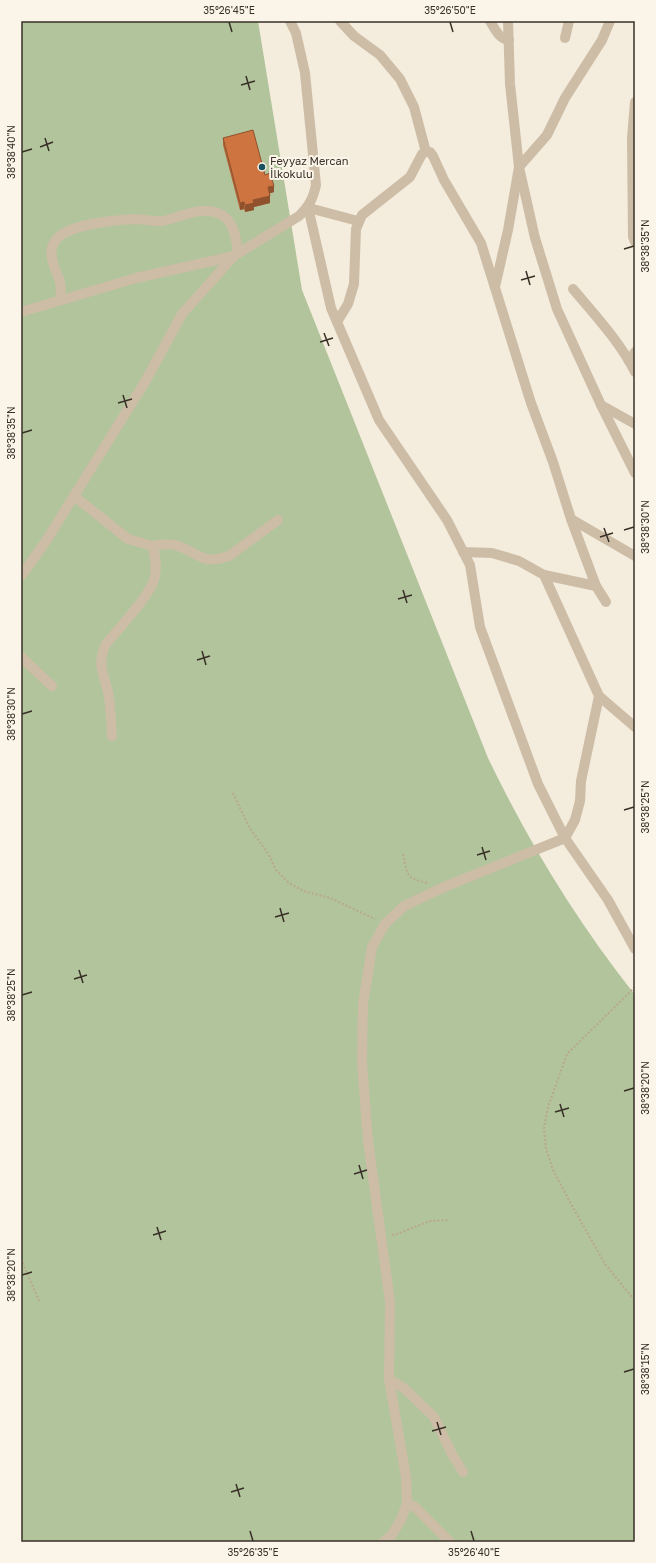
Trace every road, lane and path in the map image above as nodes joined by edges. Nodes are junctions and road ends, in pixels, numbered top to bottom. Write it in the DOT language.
graph roads {
  1 [pos="290,21"];
  2 [pos="295,21"];
  3 [pos="340,21"];
  4 [pos="490,21"];
  5 [pos="508,21"];
  6 [pos="569,21"];
  7 [pos="610,21"];
  8 [pos="296,33"];
  9 [pos="565,38"];
  10 [pos="509,40"];
  11 [pos="635,102"];
  12 [pos="426,152"];
  13 [pos="519,167"];
  14 [pos="308,208"];
  15 [pos="358,221"];
  16 [pos="635,242"];
  17 [pos="236,255"];
  18 [pos="495,289"];
  19 [pos="573,289"];
  20 [pos="60,300"];
  21 [pos="21,312"];
  22 [pos="337,322"];
  23 [pos="632,357"];
  24 [pos="635,372"];
  25 [pos="601,405"];
  26 [pos="635,424"];
  27 [pos="635,473"];
  28 [pos="74,496"];
  29 [pos="571,519"];
  30 [pos="278,520"];
  31 [pos="153,546"];
  32 [pos="464,552"];
  33 [pos="635,556"];
  34 [pos="544,575"];
  35 [pos="21,576"];
  36 [pos="596,586"];
  37 [pos="606,602"];
  38 [pos="21,657"];
  39 [pos="52,686"];
  40 [pos="599,696"];
  41 [pos="635,727"];
  42 [pos="112,736"];
  43 [pos="233,793"];
  44 [pos="565,838"];
  45 [pos="403,854"];
  46 [pos="444,887"];
  47 [pos="385,924"];
  48 [pos="635,949"];
  49 [pos="635,987"];
  50 [pos="449,1220"];
  51 [pos="381,1235"];
  52 [pos="21,1260"];
  53 [pos="39,1301"];
  54 [pos="635,1301"];
  55 [pos="389,1379"];
  56 [pos="463,1472"];
  57 [pos="407,1503"];
  58 [pos="383,1542"];
  59 [pos="450,1542"];
  1 -- 8 [label="street"];
  2 -- 8 [label="street"];
  3 -- 12 [label="street"];
  4 -- 10 [label="street"];
  5 -- 10 [label="street"];
  6 -- 9 [label="street"];
  7 -- 13 [label="street"];
  8 -- 14 [label="street"];
  10 -- 13 [label="street"];
  11 -- 16 [label="street"];
  12 -- 15 [label="street"];
  12 -- 18 [label="street"];
  13 -- 18 [label="street"];
  13 -- 25 [label="street"];
  14 -- 15 [label="street"];
  14 -- 17 [label="street"];
  14 -- 22 [label="street"];
  15 -- 22 [label="street"];
  17 -- 20 [label="street"];
  17 -- 20 [label="street"];
  17 -- 28 [label="street"];
  18 -- 29 [label="street"];
  19 -- 23 [label="street"];
  20 -- 21 [label="street"];
  22 -- 32 [label="street"];
  23 -- 24 [label="street"];
  25 -- 26 [label="street"];
  25 -- 27 [label="street"];
  28 -- 31 [label="street"];
  28 -- 35 [label="street"];
  29 -- 33 [label="street"];
  29 -- 36 [label="street"];
  30 -- 31 [label="street"];
  31 -- 42 [label="street"];
  32 -- 34 [label="street"];
  32 -- 44 [label="street"];
  34 -- 36 [label="street"];
  34 -- 40 [label="street"];
  36 -- 37 [label="street"];
  38 -- 39 [label="street"];
  40 -- 41 [label="street"];
  40 -- 44 [label="street"];
  43 -- 47 [label="path"];
  44 -- 46 [label="street"];
  44 -- 48 [label="street"];
  45 -- 46 [label="path"];
  46 -- 47 [label="street"];
  47 -- 51 [label="street"];
  49 -- 54 [label="path"];
  50 -- 51 [label="path"];
  51 -- 55 [label="street"];
  52 -- 53 [label="path"];
  55 -- 56 [label="street"];
  55 -- 57 [label="street"];
  57 -- 58 [label="street"];
  57 -- 59 [label="street"];
}
